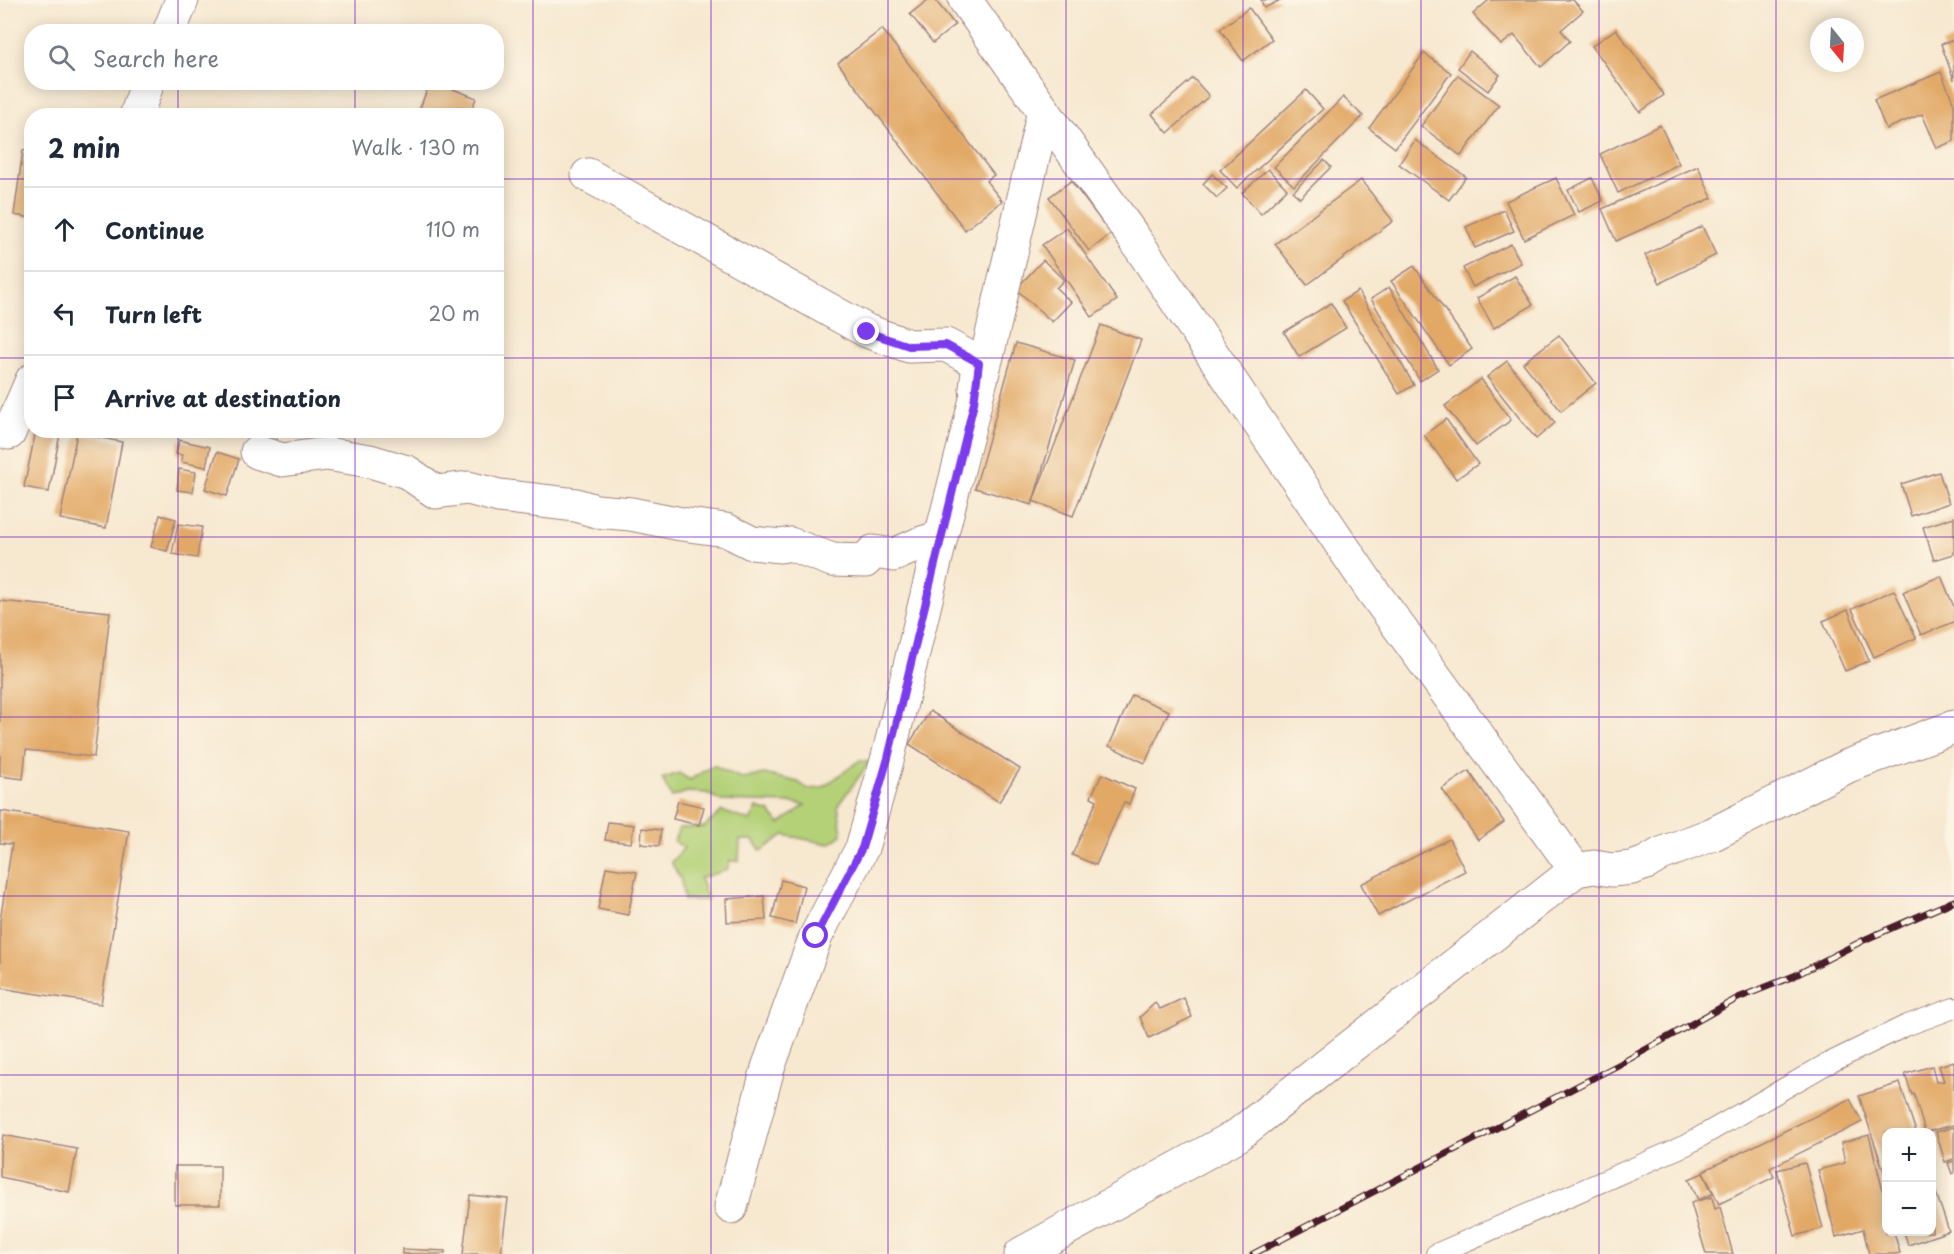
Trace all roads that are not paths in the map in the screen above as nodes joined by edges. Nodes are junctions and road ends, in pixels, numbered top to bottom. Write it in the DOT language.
graph roads {
  1 [pos="182,0"];
  2 [pos="974,5"];
  3 [pos="172,24"];
  4 [pos="145,90"];
  5 [pos="139,108"];
  6 [pos="1044,111"];
  7 [pos="588,175"];
  8 [pos="24,398"];
  9 [pos="974,403"];
  10 [pos="9,433"];
  11 [pos="257,452"];
  12 [pos="940,537"];
  13 [pos="1954,727"];
  14 [pos="1576,870"];
  15 [pos="1954,1008"];
  16 [pos="731,1207"];
  17 [pos="1021,1254"];
  18 [pos="1436,1254"];
  1 -- 3 [label="street"];
  2 -- 6 [label="street"];
  4 -- 5 [label="street"];
  6 -- 9 [label="street"];
  6 -- 14 [label="street"];
  7 -- 9 [label="street"];
  8 -- 10 [label="street"];
  9 -- 12 [label="street"];
  11 -- 12 [label="street"];
  12 -- 16 [label="street"];
  13 -- 14 [label="street"];
  14 -- 17 [label="street"];
  15 -- 18 [label="lane"];
}
